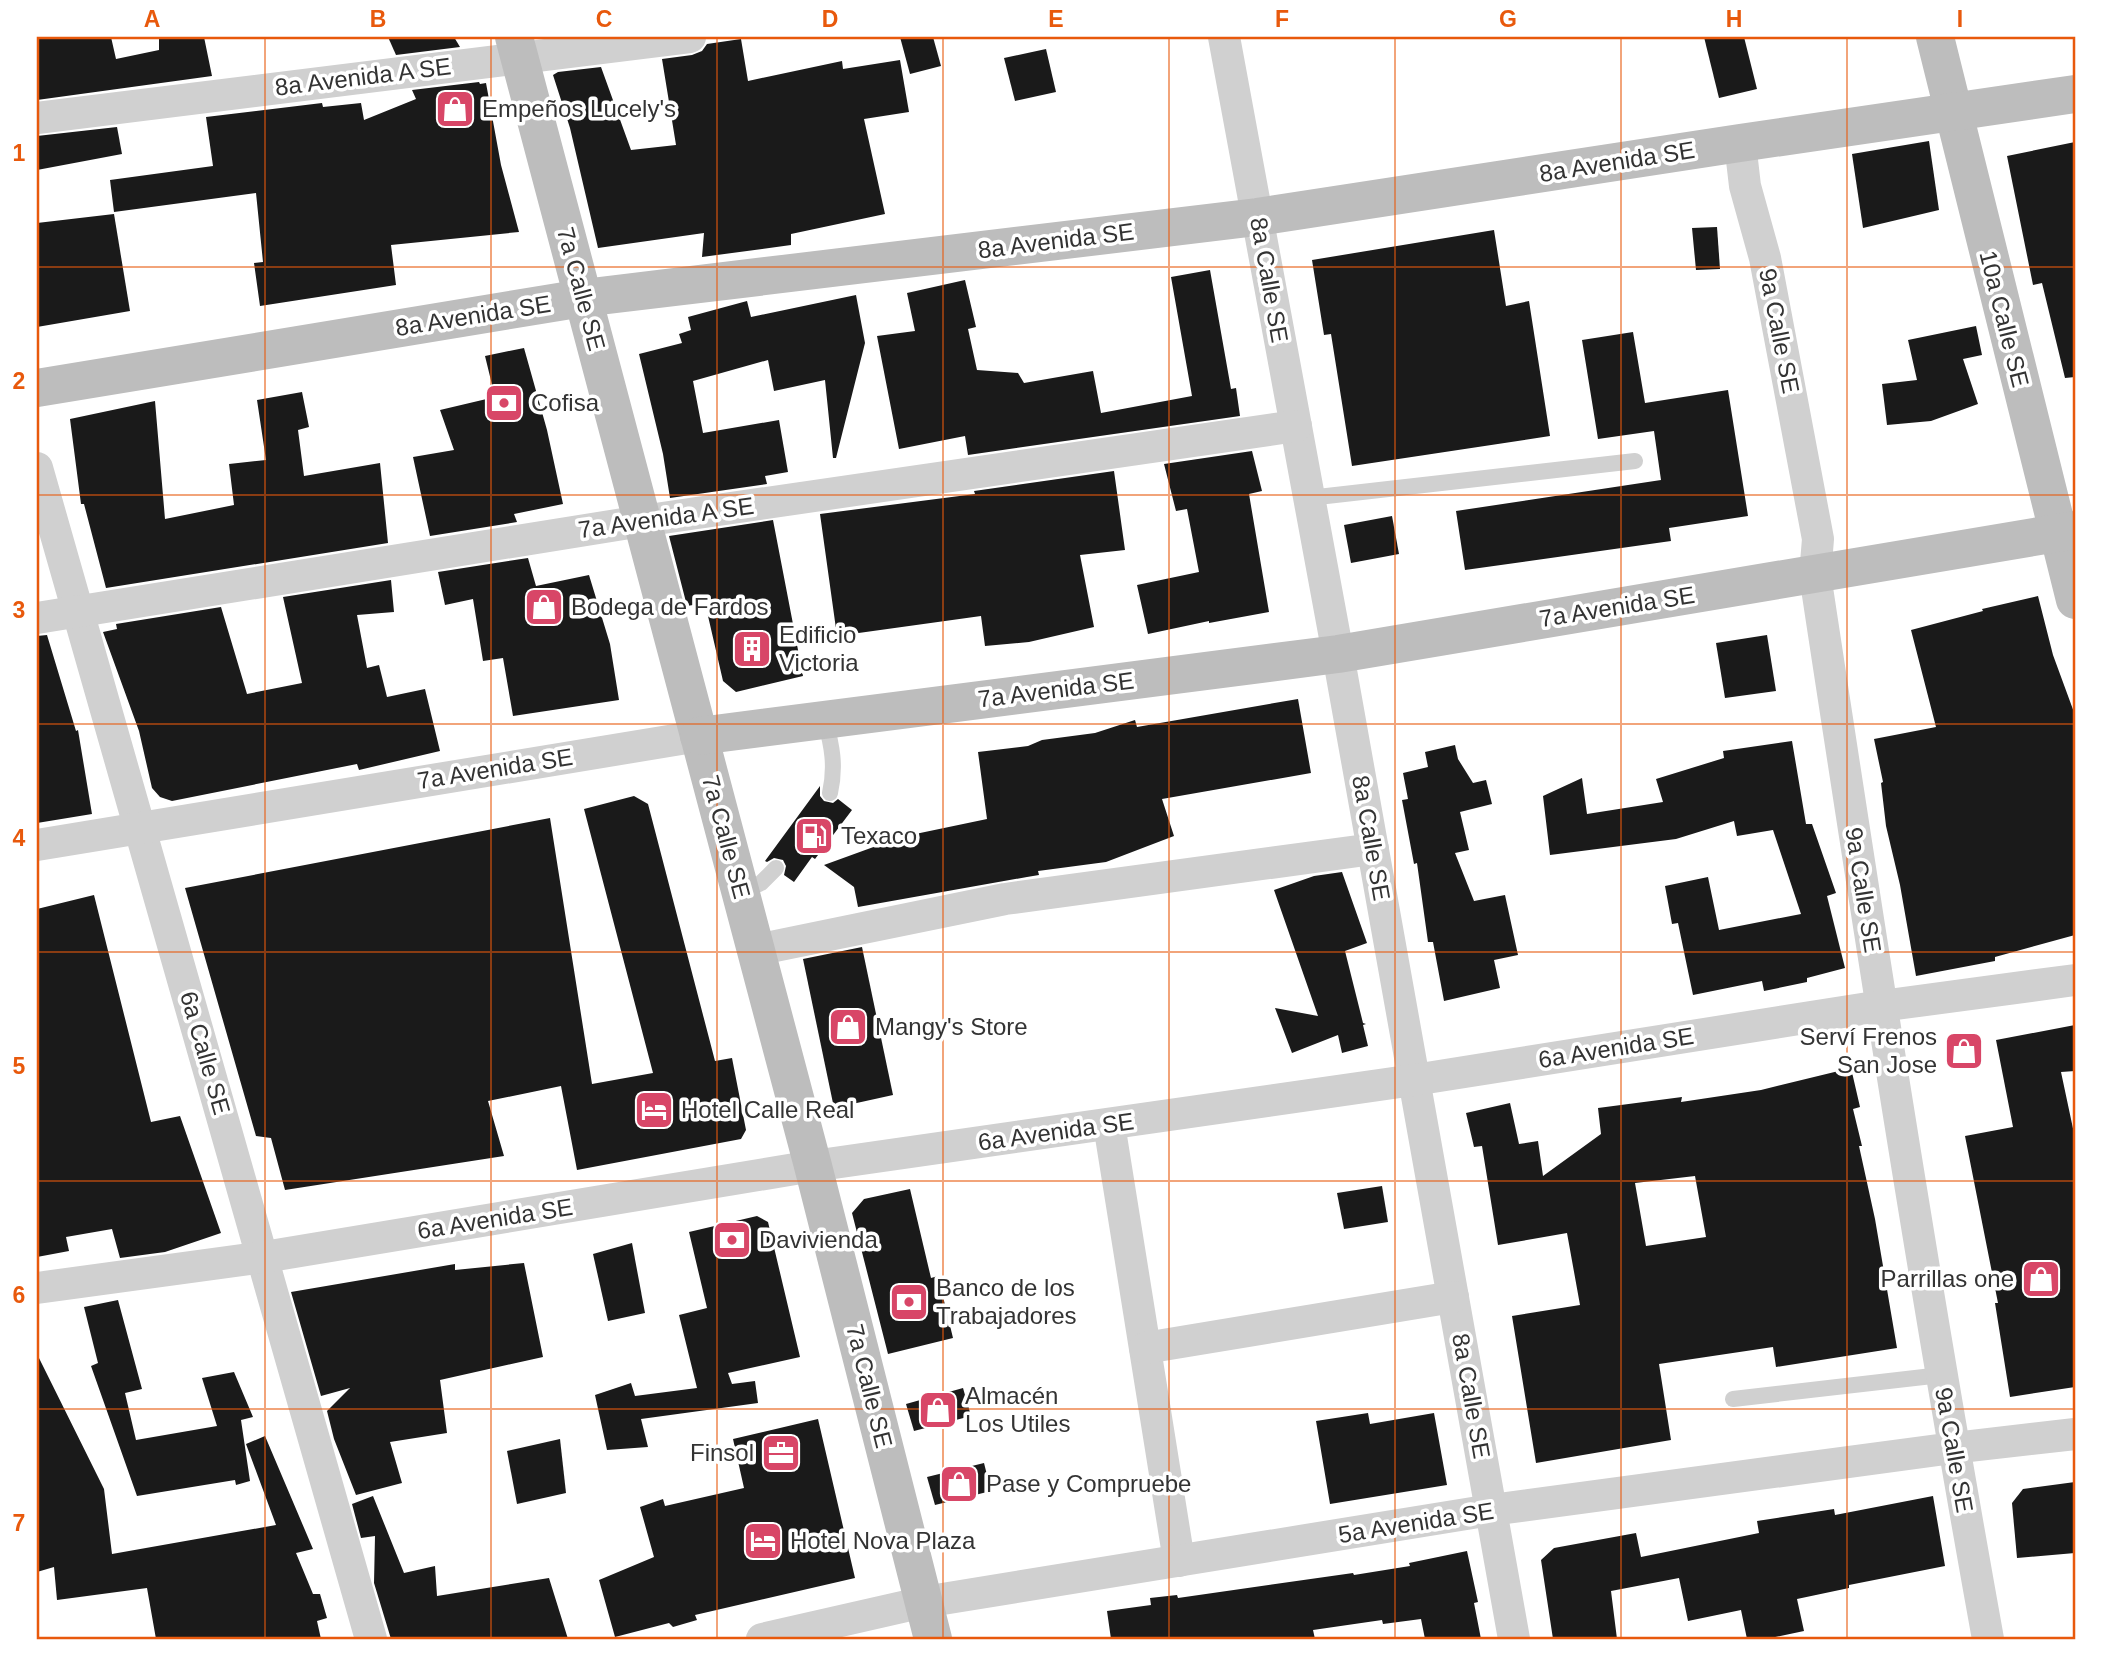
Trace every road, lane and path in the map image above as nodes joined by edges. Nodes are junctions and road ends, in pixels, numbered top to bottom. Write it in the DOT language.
graph roads {
  1 [pos="690,37"];
  2 [pos="1224,37"];
  3 [pos="1935,37"];
  4 [pos="517,47"];
  5 [pos="2075,94"];
  6 [pos="1953,111"];
  7 [pos="37,118"];
  8 [pos="1740,143"];
  9 [pos="1257,217"];
  10 [pos="583,298"];
  11 [pos="37,388"];
  12 [pos="1296,426"];
  13 [pos="1635,461"];
  14 [pos="37,468"];
  15 [pos="1309,498"];
  16 [pos="642,521"];
  17 [pos="2066,531"];
  18 [pos="1815,575"];
  19 [pos="2075,600"];
  20 [pos="78,612"];
  21 [pos="37,618"];
  22 [pos="1338,654"];
  23 [pos="824,720"];
  24 [pos="699,736"];
  25 [pos="830,793"];
  26 [pos="140,826"];
  27 [pos="37,845"];
  28 [pos="1373,849"];
  29 [pos="776,869"];
  30 [pos="741,892"];
  31 [pos="756,950"];
  32 [pos="2075,980"];
  33 [pos="1881,1006"];
  34 [pos="1414,1080"];
  35 [pos="1109,1124"];
  36 [pos="813,1167"];
  37 [pos="264,1257"];
  38 [pos="37,1288"];
  39 [pos="1453,1297"];
  40 [pos="1145,1349"];
  41 [pos="1941,1375"];
  42 [pos="1733,1399"];
  43 [pos="2075,1434"];
  44 [pos="1954,1448"];
  45 [pos="1491,1510"];
  46 [pos="1179,1561"];
  47 [pos="924,1602"];
  48 [pos="371,1639"];
  49 [pos="762,1639"];
  50 [pos="933,1639"];
  51 [pos="1514,1639"];
  52 [pos="1988,1639"];
  1 -- 4 [label="street, 8a Avenida A SE"];
  2 -- 9 [label="street, 8a Calle SE"];
  3 -- 6 [label="street, 10a Calle SE"];
  4 -- 7 [label="street, 8a Avenida A SE"];
  4 -- 10 [label="street, 7a Calle SE"];
  5 -- 6 [label="street, 8a Avenida SE"];
  6 -- 8 [label="street, 8a Avenida SE"];
  6 -- 17 [label="street, 10a Calle SE"];
  8 -- 9 [label="street, 8a Avenida SE"];
  8 -- 18 [label="street, 9a Calle SE"];
  9 -- 10 [label="street, 8a Avenida SE"];
  9 -- 12 [label="street, 8a Calle SE"];
  10 -- 11 [label="street, 8a Avenida SE"];
  10 -- 16 [label="street, 7a Calle SE"];
  12 -- 15 [label="street, 8a Calle SE"];
  12 -- 16 [label="street, 7a Avenida A SE"];
  13 -- 15 [label="lane"];
  14 -- 20 [label="street, 6a Calle SE"];
  15 -- 22 [label="street, 8a Calle SE"];
  16 -- 20 [label="street, 7a Avenida A SE"];
  16 -- 24 [label="street, 7a Calle SE"];
  17 -- 18 [label="street, 7a Avenida SE"];
  17 -- 19 [label="street, 10a Calle SE"];
  18 -- 22 [label="street, 7a Avenida SE"];
  18 -- 33 [label="street, 9a Calle SE"];
  20 -- 21 [label="street, 7a Avenida A SE"];
  20 -- 26 [label="street, 6a Calle SE"];
  22 -- 23 [label="street, 7a Avenida SE"];
  22 -- 28 [label="street, 8a Calle SE"];
  23 -- 24 [label="street, 7a Avenida SE"];
  23 -- 25 [label="lane"];
  24 -- 26 [label="street, 7a Avenida SE"];
  24 -- 30 [label="street, 7a Calle SE"];
  26 -- 27 [label="street, 7a Avenida SE"];
  26 -- 37 [label="street, 6a Calle SE"];
  28 -- 31 [label="street"];
  28 -- 34 [label="street, 8a Calle SE"];
  29 -- 30 [label="lane"];
  30 -- 31 [label="street, 7a Calle SE"];
  31 -- 36 [label="street, 7a Calle SE"];
  32 -- 33 [label="street, 6a Avenida SE"];
  33 -- 34 [label="street, 6a Avenida SE"];
  33 -- 41 [label="street, 9a Calle SE"];
  34 -- 35 [label="street, 6a Avenida SE"];
  34 -- 39 [label="street, 8a Calle SE"];
  35 -- 36 [label="street, 6a Avenida SE"];
  35 -- 40 [label="street"];
  36 -- 37 [label="street, 6a Avenida SE"];
  36 -- 47 [label="street, 7a Calle SE"];
  37 -- 38 [label="street, 6a Avenida SE"];
  37 -- 48 [label="street, 6a Calle SE"];
  39 -- 40 [label="street"];
  39 -- 45 [label="street, 8a Calle SE"];
  40 -- 46 [label="street"];
  41 -- 42 [label="lane"];
  41 -- 44 [label="street, 9a Calle SE"];
  43 -- 44 [label="street, 5a Avenida SE"];
  44 -- 45 [label="street, 5a Avenida SE"];
  44 -- 52 [label="street, 9a Calle SE"];
  45 -- 46 [label="street, 5a Avenida SE"];
  45 -- 51 [label="street, 8a Calle SE"];
  46 -- 47 [label="street, 5a Avenida SE"];
  47 -- 49 [label="street, 5a Avenida SE"];
  47 -- 50 [label="street, 7a Calle SE"];
}
